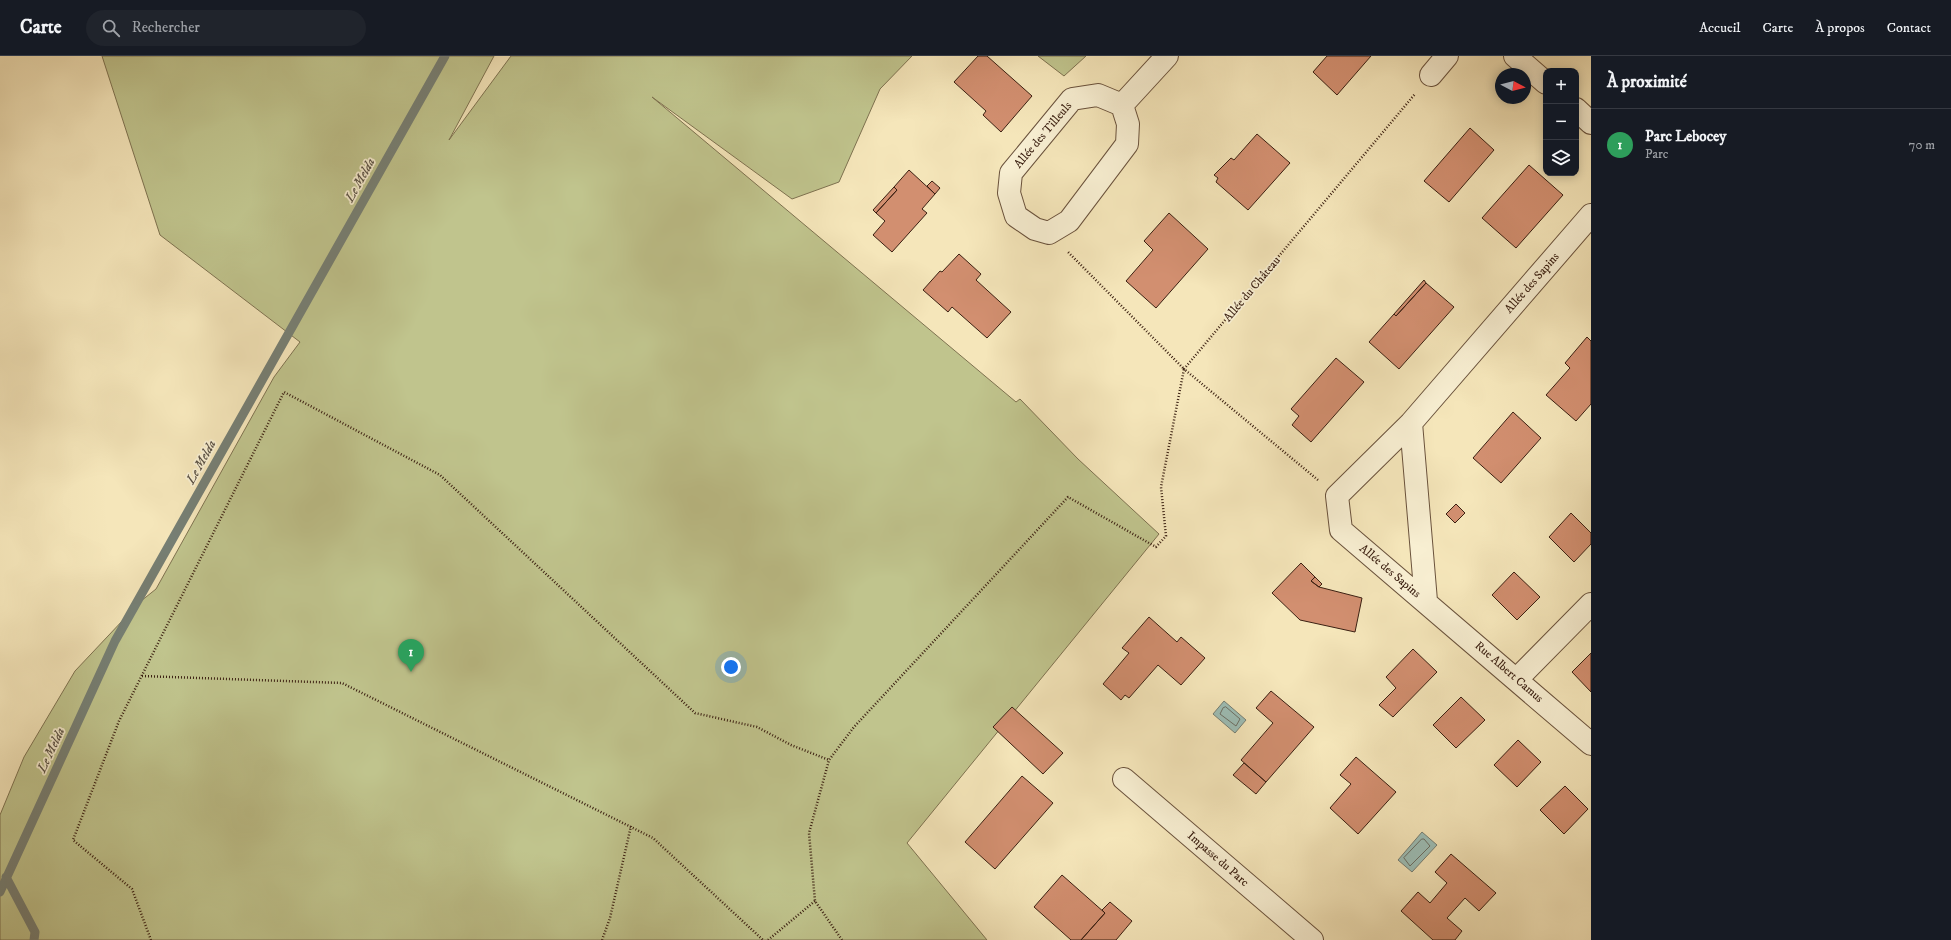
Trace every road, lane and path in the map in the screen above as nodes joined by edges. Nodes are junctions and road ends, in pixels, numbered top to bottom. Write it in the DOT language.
graph roads {
  1 [pos="1167,56"];
  2 [pos="1447,56"];
  3 [pos="1515,56"];
  4 [pos="1431,75"];
  5 [pos="1543,80"];
  6 [pos="1122,105"];
  7 [pos="1579,112"];
  8 [pos="1591,122"];
  9 [pos="1591,215"];
  10 [pos="1049,233"];
  11 [pos="1184,369"];
  12 [pos="1410,423"];
  13 [pos="1337,496"];
  14 [pos="1426,601"];
  15 [pos="1591,604"];
  16 [pos="142,676"];
  17 [pos="1517,679"];
  18 [pos="1591,744"];
  19 [pos="829,760"];
  20 [pos="1124,779"];
  21 [pos="631,826"];
  22 [pos="815,901"];
  23 [pos="151,940"];
  24 [pos="602,940"];
  25 [pos="763,940"];
  26 [pos="768,940"];
  27 [pos="842,940"];
  28 [pos="1312,940"];
  1 -- 6 [label="street"];
  2 -- 4 [label="street"];
  3 -- 5 [label="street"];
  4 -- 11 [label="path, Allée du Château"];
  6 -- 10 [label="street"];
  6 -- 10 [label="street, Allée des Tilleuls"];
  7 -- 8 [label="street"];
  9 -- 12 [label="street, Allée des Sapins"];
  10 -- 11 [label="path"];
  11 -- 13 [label="path"];
  11 -- 19 [label="path"];
  12 -- 13 [label="street, Allée des Sapins"];
  12 -- 14 [label="street, Allée des Sapins"];
  13 -- 14 [label="street, Allée des Sapins"];
  14 -- 17 [label="street, Rue Albert Camus"];
  15 -- 17 [label="street"];
  16 -- 19 [label="path"];
  16 -- 21 [label="path"];
  16 -- 23 [label="path"];
  17 -- 18 [label="street, Rue Albert Camus"];
  19 -- 22 [label="path"];
  20 -- 28 [label="street, Impasse du Parc"];
  21 -- 24 [label="path"];
  21 -- 25 [label="path"];
  22 -- 26 [label="path"];
  22 -- 27 [label="path"];
}
